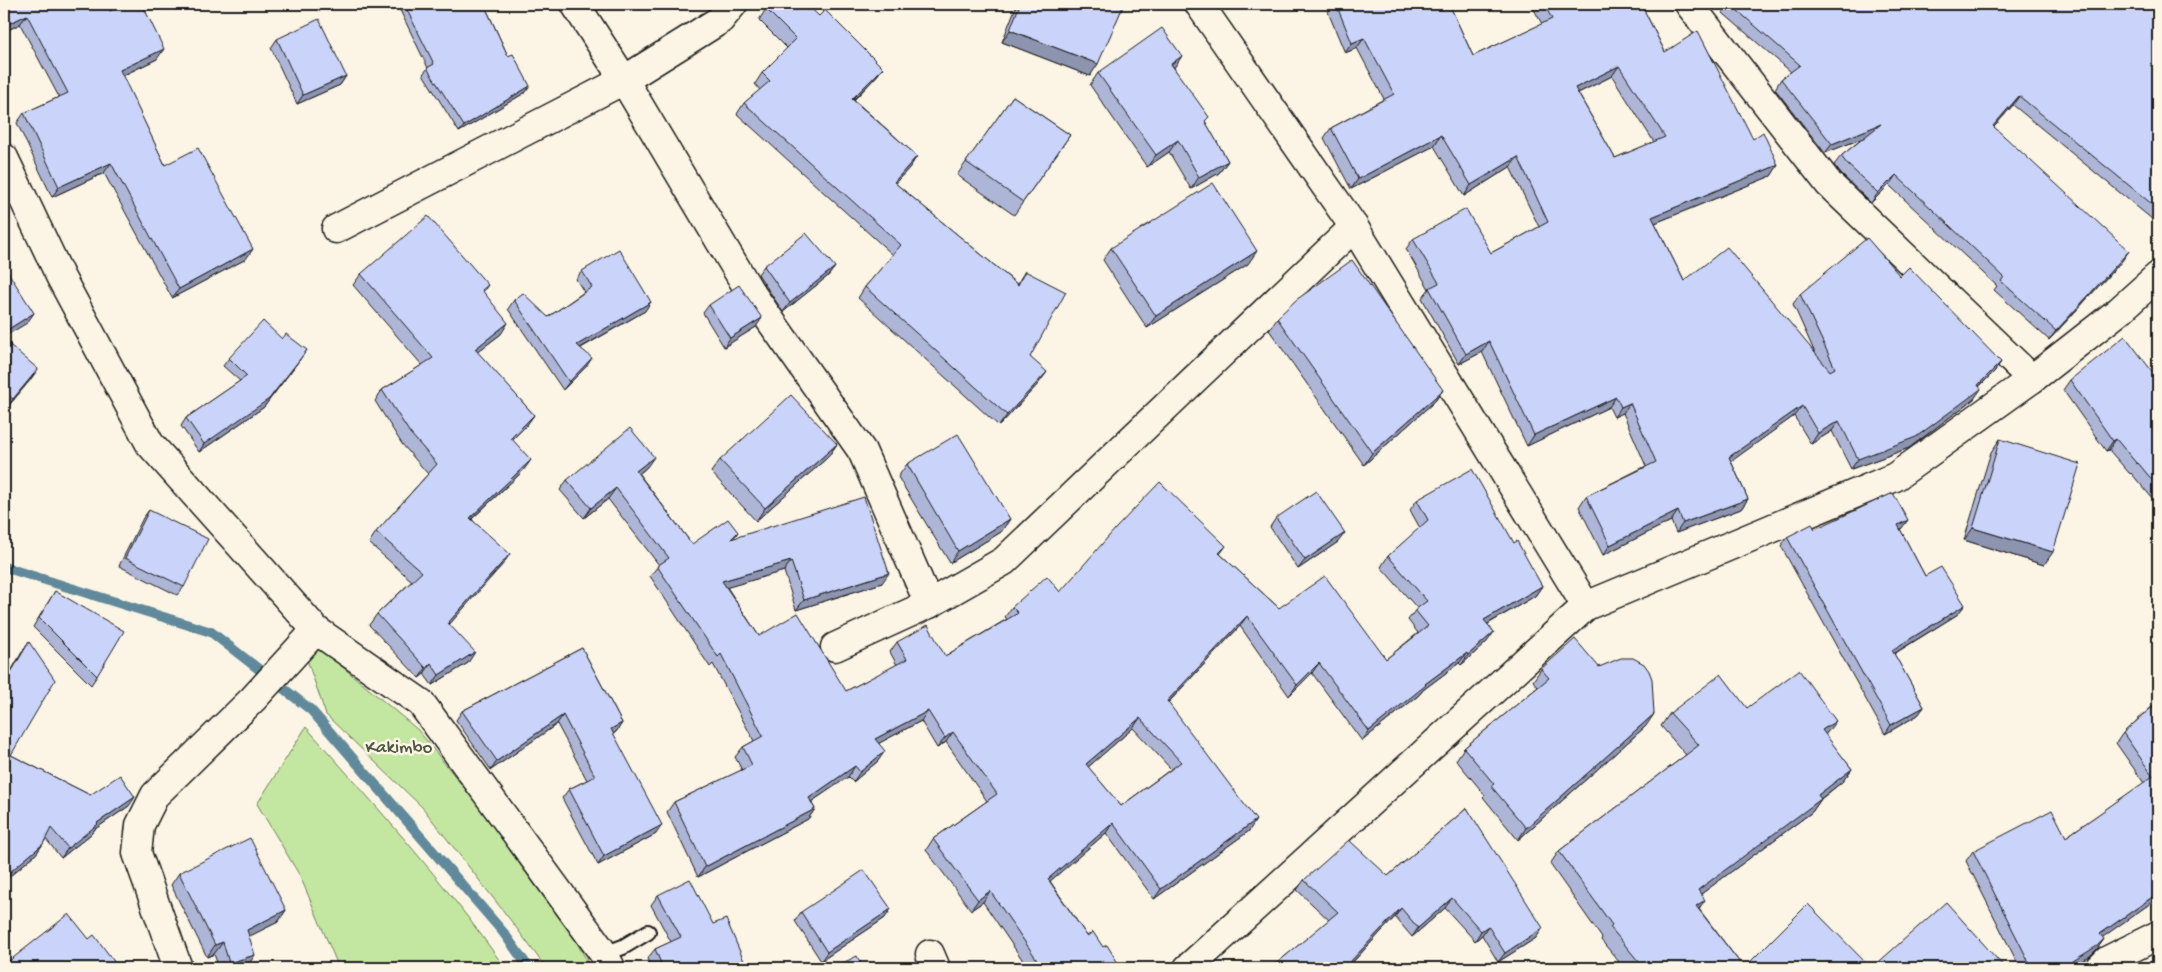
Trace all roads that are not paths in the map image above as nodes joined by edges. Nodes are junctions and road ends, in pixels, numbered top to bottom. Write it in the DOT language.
graph roads {
  1 [pos="575,4"];
  2 [pos="733,4"];
  3 [pos="1199,4"];
  4 [pos="1689,4"];
  5 [pos="624,80"];
  6 [pos="4,158"];
  7 [pos="1354,227"];
  8 [pos="336,229"];
  9 [pos="2158,276"];
  10 [pos="2032,379"];
  11 [pos="929,604"];
  12 [pos="1586,606"];
  13 [pos="316,630"];
  14 [pos="835,647"];
  15 [pos="648,932"];
  16 [pos="2158,935"];
  17 [pos="608,961"];
  18 [pos="178,968"];
  19 [pos="1188,968"];
  20 [pos="2100,968"];
  1 -- 5 [label="street"];
  2 -- 5 [label="street"];
  3 -- 7 [label="street"];
  4 -- 10 [label="street"];
  5 -- 8 [label="street"];
  5 -- 11 [label="street"];
  6 -- 13 [label="street"];
  7 -- 11 [label="street"];
  7 -- 12 [label="street"];
  9 -- 10 [label="street"];
  10 -- 12 [label="street"];
  11 -- 14 [label="street"];
  12 -- 19 [label="street"];
  13 -- 17 [label="street"];
  13 -- 18 [label="street"];
  15 -- 17 [label="lane"];
  16 -- 20 [label="street"];
}
